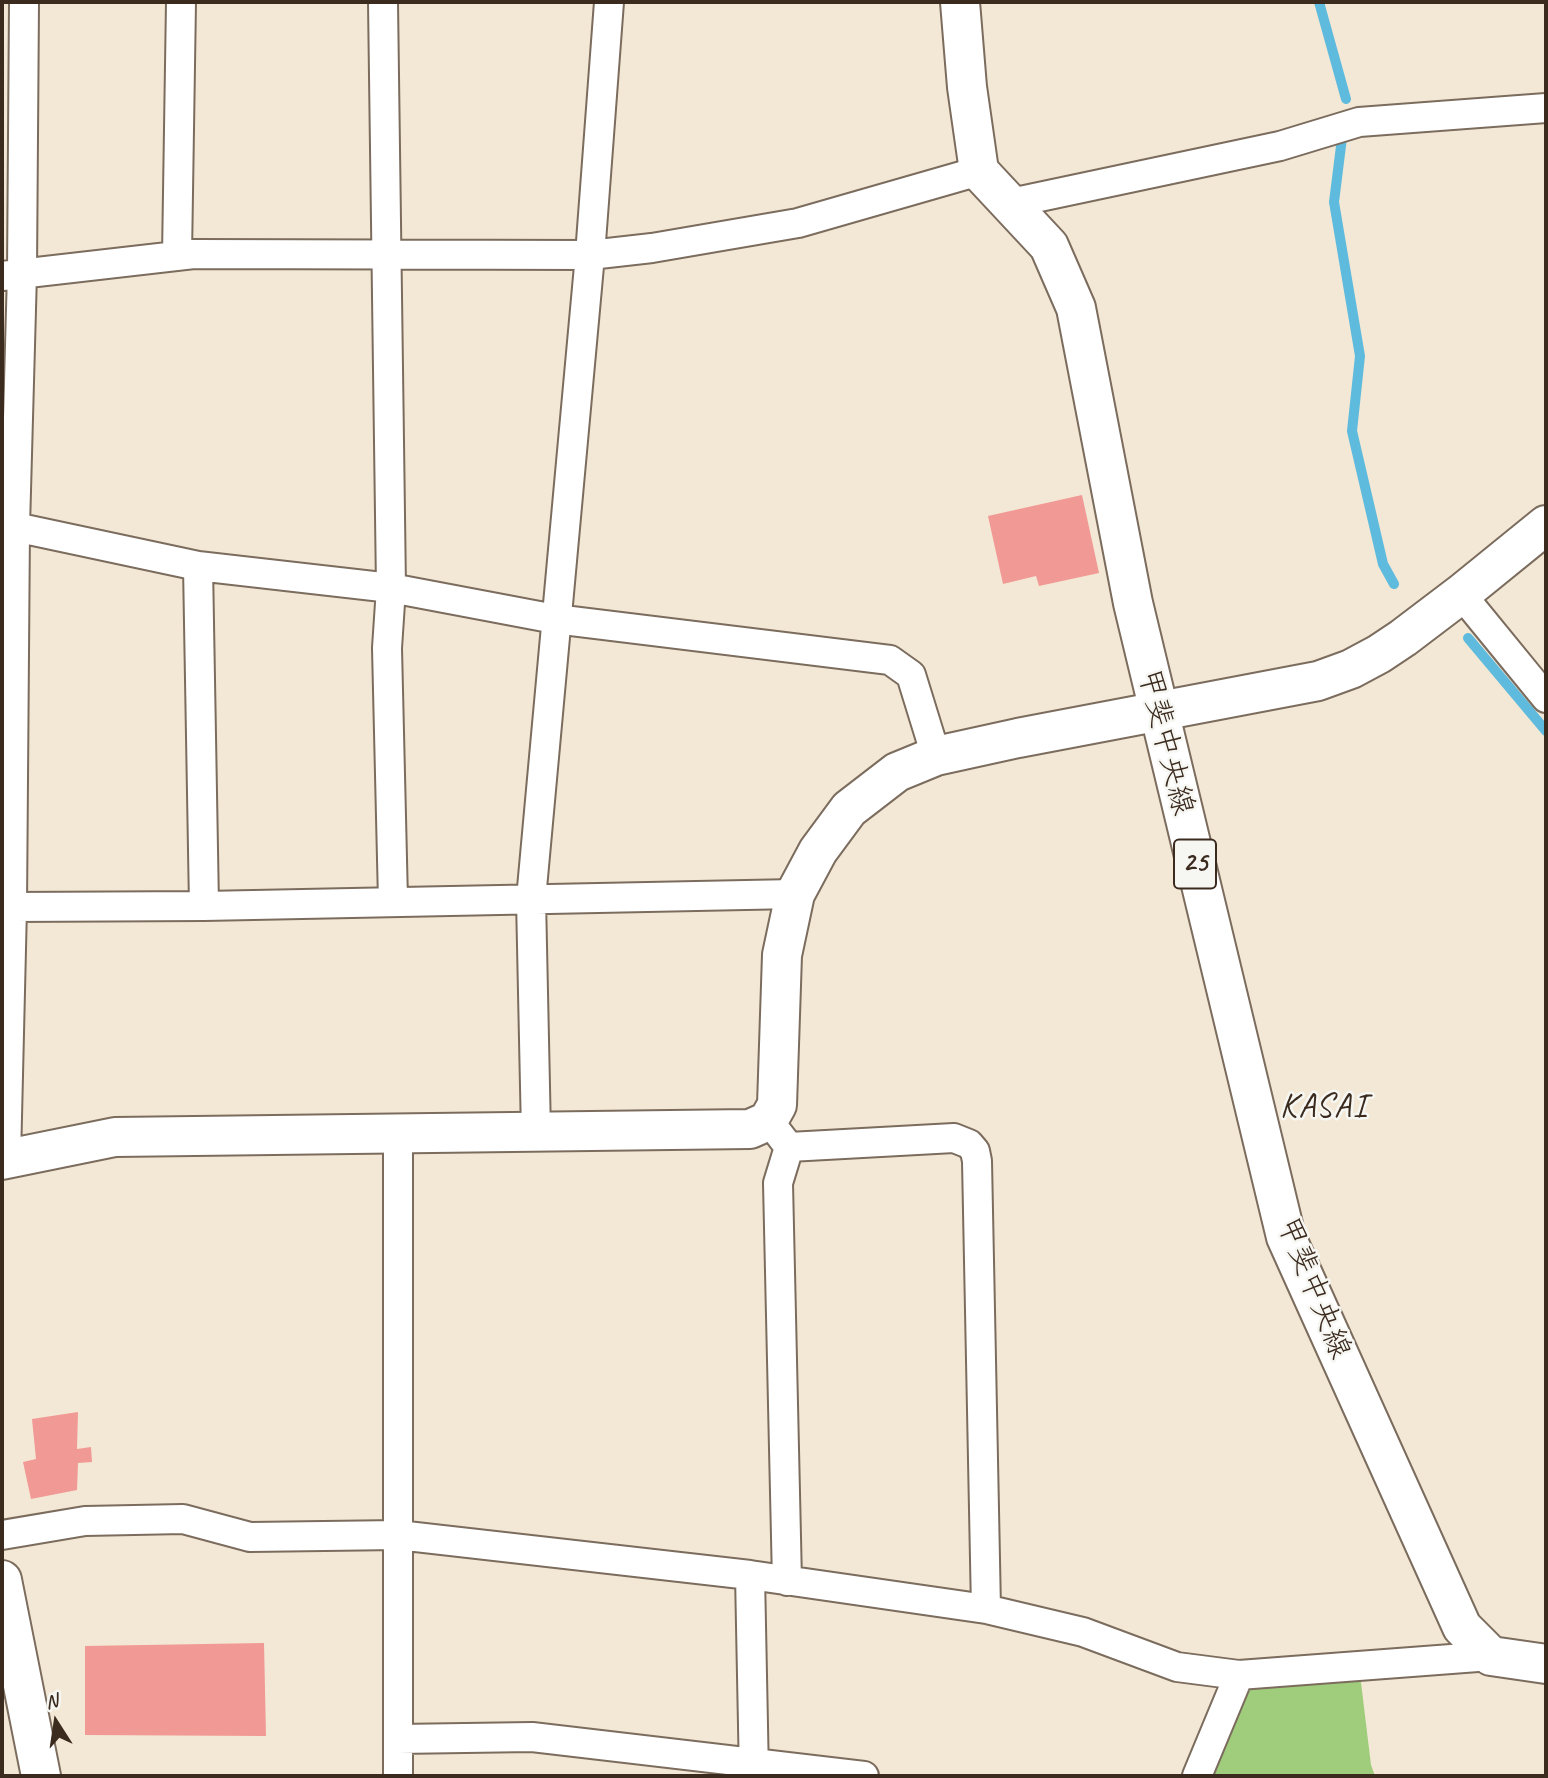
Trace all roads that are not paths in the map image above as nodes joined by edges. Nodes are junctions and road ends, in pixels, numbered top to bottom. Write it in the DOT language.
graph roads {
  1 [pos="24,2"];
  2 [pos="181,2"];
  3 [pos="383,2"];
  4 [pos="609,2"];
  5 [pos="960,2"];
  6 [pos="1546,108"];
  7 [pos="979,171"];
  8 [pos="1010,203"];
  9 [pos="177,256"];
  10 [pos="386,256"];
  11 [pos="590,256"];
  12 [pos="10,275"];
  13 [pos="1546,525"];
  14 [pos="15,527"];
  15 [pos="198,566"];
  16 [pos="391,588"];
  17 [pos="1461,594"];
  18 [pos="555,619"];
  19 [pos="1546,698"];
  20 [pos="1157,711"];
  21 [pos="936,756"];
  22 [pos="795,894"];
  23 [pos="531,899"];
  24 [pos="393,901"];
  25 [pos="204,906"];
  26 [pos="12,907"];
  27 [pos="536,1133"];
  28 [pos="398,1134"];
  29 [pos="779,1134"];
  30 [pos="4,1160"];
  31 [pos="2,1535"];
  32 [pos="398,1535"];
  33 [pos="750,1575"];
  34 [pos="2,1580"];
  35 [pos="788,1581"];
  36 [pos="986,1609"];
  37 [pos="1491,1657"];
  38 [pos="1546,1664"];
  39 [pos="1239,1675"];
  40 [pos="398,1739"];
  41 [pos="753,1770"];
  42 [pos="41,1776"];
  43 [pos="398,1776"];
  44 [pos="864,1776"];
  45 [pos="1197,1776"];
  1 -- 12 [label="street"];
  2 -- 9 [label="street"];
  3 -- 10 [label="street"];
  4 -- 11 [label="street"];
  5 -- 7 [label="main road"];
  6 -- 8 [label="street"];
  7 -- 8 [label="main road, 甲斐中央線 / 25"];
  7 -- 11 [label="street"];
  8 -- 20 [label="main road, 甲斐中央線 / 25"];
  9 -- 10 [label="street"];
  9 -- 12 [label="street"];
  10 -- 11 [label="street"];
  10 -- 16 [label="street"];
  11 -- 18 [label="street"];
  12 -- 14 [label="street"];
  13 -- 17 [label="main road"];
  14 -- 15 [label="street"];
  14 -- 26 [label="street"];
  15 -- 16 [label="street"];
  15 -- 25 [label="street"];
  16 -- 18 [label="street"];
  16 -- 24 [label="street"];
  17 -- 19 [label="street"];
  17 -- 20 [label="main road"];
  18 -- 21 [label="street"];
  18 -- 23 [label="street"];
  20 -- 21 [label="main road"];
  20 -- 37 [label="main road, 甲斐中央線 / 25"];
  21 -- 22 [label="main road"];
  22 -- 23 [label="street"];
  22 -- 29 [label="main road"];
  23 -- 24 [label="street"];
  23 -- 27 [label="street"];
  24 -- 25 [label="street"];
  25 -- 26 [label="street"];
  26 -- 30 [label="street"];
  27 -- 28 [label="main road"];
  27 -- 29 [label="main road"];
  28 -- 30 [label="main road"];
  28 -- 32 [label="street"];
  29 -- 35 [label="street"];
  29 -- 36 [label="street"];
  31 -- 32 [label="street"];
  32 -- 33 [label="street"];
  32 -- 40 [label="street"];
  33 -- 35 [label="street"];
  33 -- 41 [label="street"];
  34 -- 42 [label="main road"];
  35 -- 36 [label="street"];
  36 -- 39 [label="street"];
  37 -- 38 [label="main road"];
  37 -- 39 [label="street"];
  39 -- 45 [label="street"];
  40 -- 41 [label="street"];
  40 -- 43 [label="street"];
  41 -- 44 [label="street"];
}
